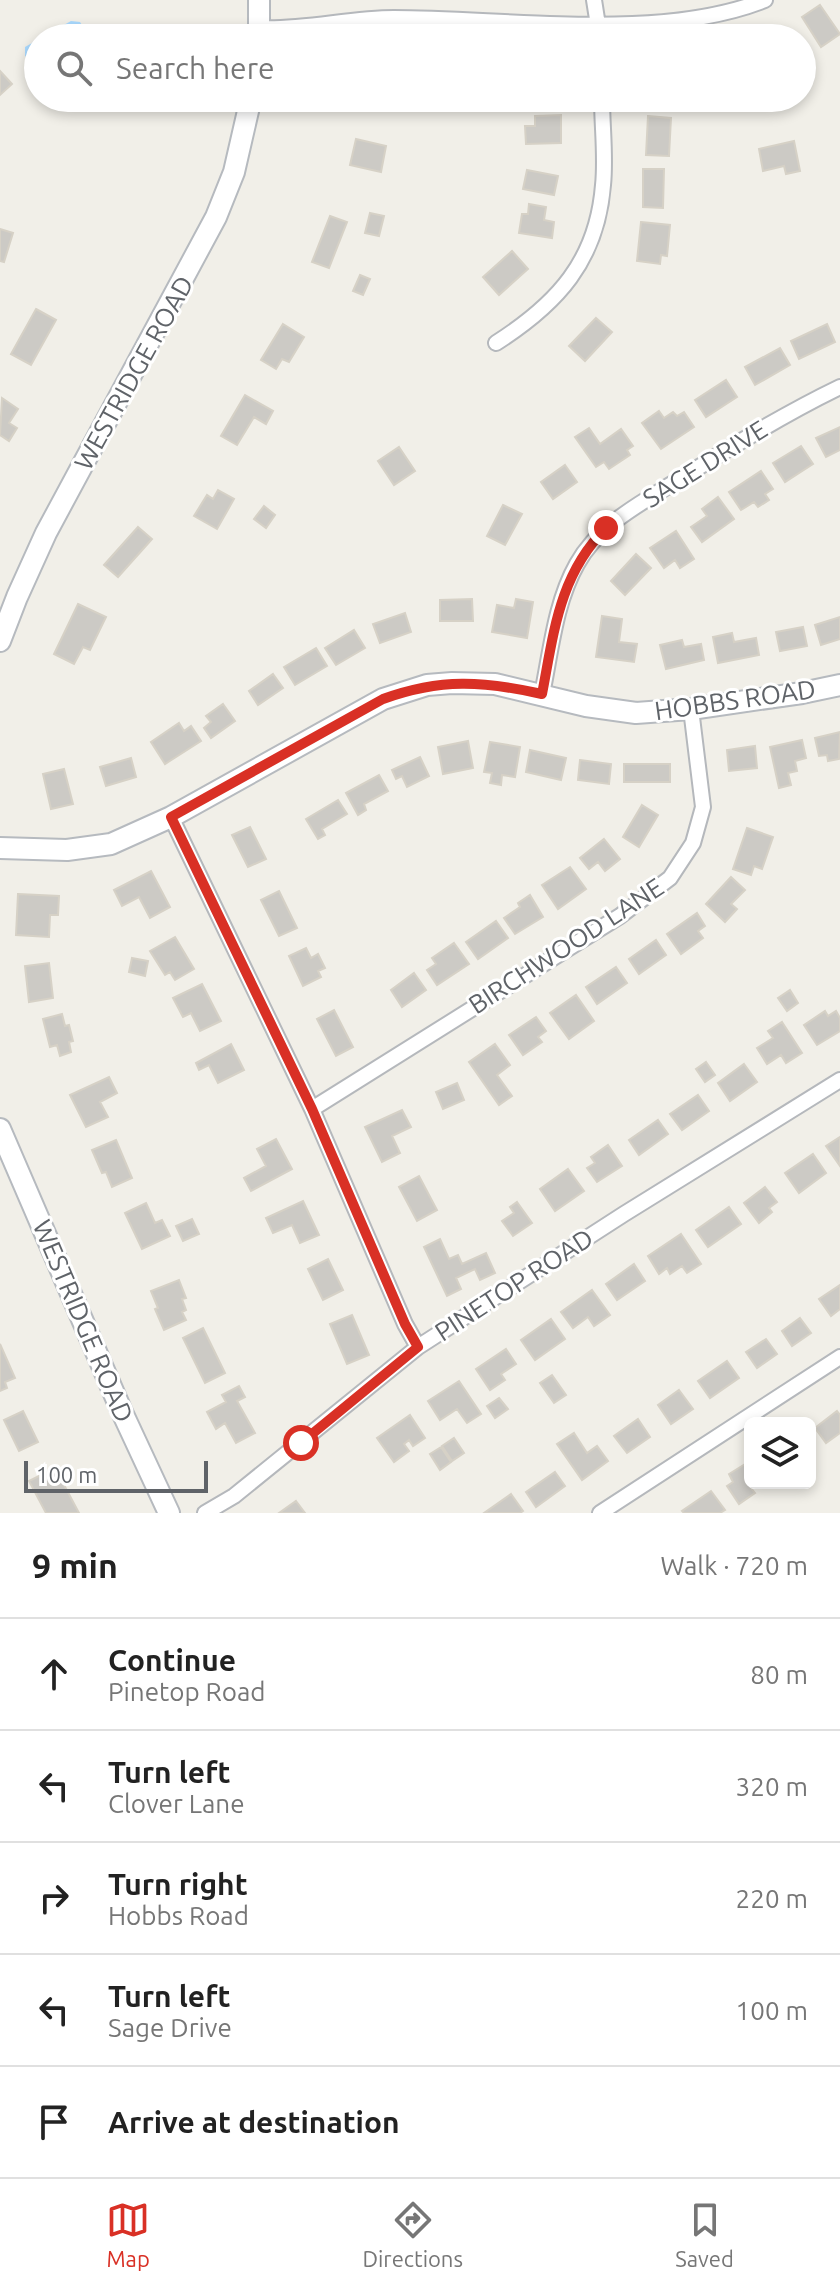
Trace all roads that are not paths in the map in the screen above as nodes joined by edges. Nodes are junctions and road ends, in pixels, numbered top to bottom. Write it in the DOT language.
graph roads {
  1 [pos="259,0"];
  2 [pos="594,0"];
  3 [pos="765,0"];
  4 [pos="259,24"];
  5 [pos="341,24"];
  6 [pos="490,24"];
  7 [pos="598,24"];
  8 [pos="652,24"];
  9 [pos="248,112"];
  10 [pos="602,112"];
  11 [pos="496,343"];
  12 [pos="840,387"];
  13 [pos="0,641"];
  14 [pos="840,685"];
  15 [pos="542,694"];
  16 [pos="691,709"];
  17 [pos="171,817"];
  18 [pos="0,848"];
  19 [pos="840,1080"];
  20 [pos="312,1109"];
  21 [pos="0,1129"];
  22 [pos="418,1347"];
  23 [pos="840,1357"];
  24 [pos="169,1513"];
  25 [pos="205,1513"];
  26 [pos="600,1513"];
  1 -- 4 [label="main road"];
  2 -- 7 [label="street"];
  3 -- 8 [label="street"];
  5 -- 6 [label="street"];
  9 -- 13 [label="main road, WESTRIDGE ROAD"];
  10 -- 11 [label="street"];
  12 -- 15 [label="street, SAGE DRIVE"];
  14 -- 16 [label="main road, HOBBS ROAD"];
  15 -- 16 [label="main road, HOBBS ROAD"];
  15 -- 17 [label="main road, HOBBS ROAD"];
  16 -- 20 [label="street, BIRCHWOOD LANE"];
  17 -- 18 [label="main road, HOBBS ROAD"];
  17 -- 20 [label="street"];
  19 -- 22 [label="street, PINETOP ROAD"];
  20 -- 22 [label="street"];
  21 -- 24 [label="main road, WESTRIDGE ROAD"];
  22 -- 25 [label="street, PINETOP ROAD"];
  23 -- 26 [label="street"];
}
